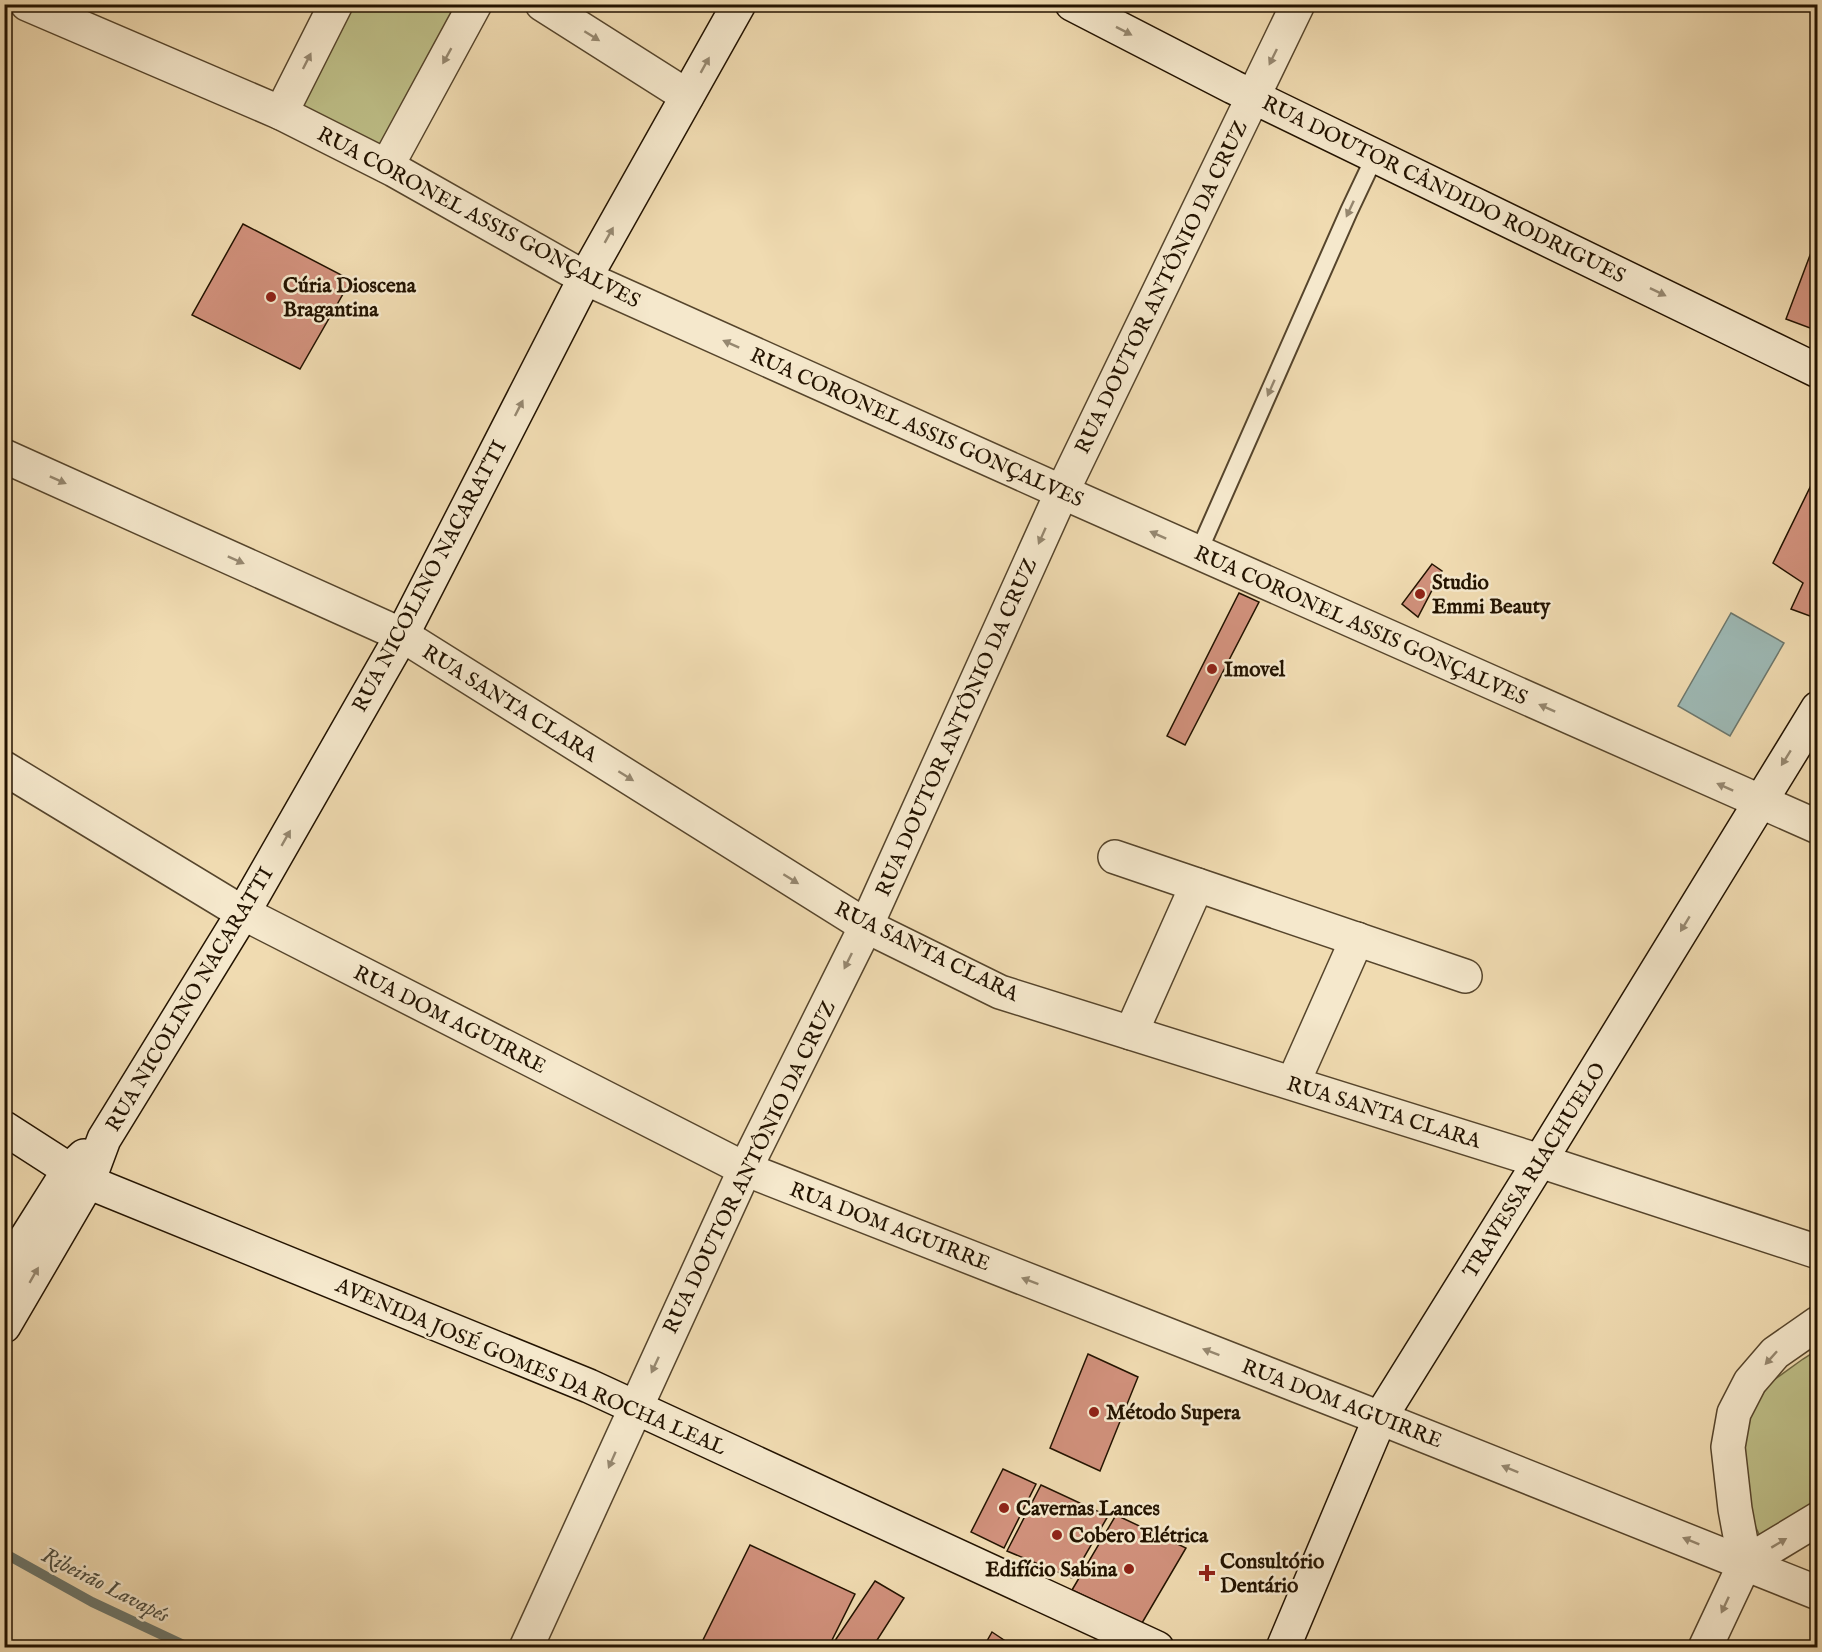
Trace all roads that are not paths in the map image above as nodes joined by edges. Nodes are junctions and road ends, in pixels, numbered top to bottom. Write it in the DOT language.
graph roads {
  1 [pos="27,4"];
  2 [pos="336,4"];
  3 [pos="475,4"];
  4 [pos="542,4"];
  5 [pos="739,4"];
  6 [pos="1072,4"];
  7 [pos="1298,4"];
  8 [pos="687,96"];
  9 [pos="1254,97"];
  10 [pos="281,113"];
  11 [pos="1375,156"];
  12 [pos="387,166"];
  13 [pos="585,278"];
  14 [pos="1818,371"];
  15 [pos="4,456"];
  16 [pos="1062,492"];
  17 [pos="1198,553"];
  18 [pos="402,635"];
  19 [pos="1818,708"];
  20 [pos="4,768"];
  21 [pos="1759,802"];
  22 [pos="1818,827"];
  23 [pos="1115,856"];
  24 [pos="1197,885"];
  25 [pos="243,913"];
  26 [pos="866,926"];
  27 [pos="1357,939"];
  28 [pos="1465,976"];
  29 [pos="1131,1033"];
  30 [pos="1293,1083"];
  31 [pos="4,1128"];
  32 [pos="1540,1161"];
  33 [pos="745,1169"];
  34 [pos="78,1176"];
  35 [pos="1818,1252"];
  36 [pos="4,1273"];
  37 [pos="1818,1323"];
  38 [pos="4,1326"];
  39 [pos="636,1407"];
  40 [pos="1380,1418"];
  41 [pos="1818,1519"];
  42 [pos="1746,1563"];
  43 [pos="1818,1593"];
  44 [pos="526,1647"];
  45 [pos="1157,1647"];
  46 [pos="1283,1647"];
  47 [pos="1705,1647"];
  1 -- 10 [label="street, RUA CORONEL ASSIS GONÇALVES"];
  10 -- 2 [label="street, one-way"];
  3 -- 12 [label="street, one-way"];
  4 -- 8 [label="street, one-way"];
  8 -- 5 [label="street, RUA NICOLINO NACARATTI, one-way"];
  6 -- 9 [label="street, RUA DOUTOR CÂNDIDO RODRIGUES, one-way"];
  7 -- 9 [label="street, RUA DOUTOR ANTÔNIO DA CRUZ, one-way"];
  13 -- 8 [label="street, RUA NICOLINO NACARATTI, one-way"];
  9 -- 11 [label="street, RUA DOUTOR CÂNDIDO RODRIGUES"];
  9 -- 16 [label="street, RUA DOUTOR ANTÔNIO DA CRUZ"];
  10 -- 12 [label="street, RUA CORONEL ASSIS GONÇALVES"];
  11 -- 14 [label="street, RUA DOUTOR CÂNDIDO RODRIGUES, one-way"];
  11 -- 17 [label="lane, one-way"];
  12 -- 13 [label="street, RUA CORONEL ASSIS GONÇALVES"];
  16 -- 13 [label="street, RUA CORONEL ASSIS GONÇALVES, one-way"];
  18 -- 13 [label="street, RUA NICOLINO NACARATTI, one-way"];
  15 -- 18 [label="street, RUA SANTA CLARA, one-way"];
  17 -- 16 [label="street, RUA CORONEL ASSIS GONÇALVES, one-way"];
  16 -- 26 [label="street, RUA DOUTOR ANTÔNIO DA CRUZ, one-way"];
  21 -- 17 [label="street, RUA CORONEL ASSIS GONÇALVES, one-way"];
  25 -- 18 [label="street, RUA NICOLINO NACARATTI, one-way"];
  18 -- 26 [label="street, RUA SANTA CLARA, one-way"];
  19 -- 21 [label="street, TRAVESSA RIACHUELO, one-way"];
  20 -- 25 [label="street, RUA DOM AGUIRRE"];
  21 -- 22 [label="street, RUA CORONEL ASSIS GONÇALVES"];
  21 -- 32 [label="street, TRAVESSA RIACHUELO, one-way"];
  23 -- 24 [label="street"];
  24 -- 27 [label="street"];
  24 -- 29 [label="street"];
  25 -- 33 [label="street, RUA DOM AGUIRRE"];
  25 -- 34 [label="street, RUA NICOLINO NACARATTI"];
  26 -- 29 [label="street, RUA SANTA CLARA"];
  26 -- 33 [label="street, RUA DOUTOR ANTÔNIO DA CRUZ, one-way"];
  27 -- 28 [label="street"];
  27 -- 30 [label="street"];
  29 -- 30 [label="street, RUA SANTA CLARA"];
  30 -- 32 [label="street, RUA SANTA CLARA"];
  31 -- 34 [label="street, AVENIDA JOSÉ GOMES DA ROCHA LEAL"];
  32 -- 35 [label="street, RUA SANTA CLARA"];
  32 -- 40 [label="street, TRAVESSA RIACHUELO"];
  33 -- 39 [label="street, RUA DOUTOR ANTÔNIO DA CRUZ, one-way"];
  40 -- 33 [label="street, RUA DOM AGUIRRE, one-way"];
  34 -- 36 [label="street"];
  38 -- 34 [label="street, one-way"];
  34 -- 39 [label="street, AVENIDA JOSÉ GOMES DA ROCHA LEAL"];
  37 -- 42 [label="street, one-way"];
  39 -- 44 [label="street, RUA DOUTOR ANTÔNIO DA CRUZ, one-way"];
  39 -- 45 [label="street, AVENIDA JOSÉ GOMES DA ROCHA LEAL"];
  42 -- 40 [label="street, RUA DOM AGUIRRE, one-way"];
  40 -- 46 [label="street, TRAVESSA RIACHUELO"];
  42 -- 41 [label="street, one-way"];
  42 -- 43 [label="street, RUA DOM AGUIRRE"];
  42 -- 47 [label="street, one-way"];
}
